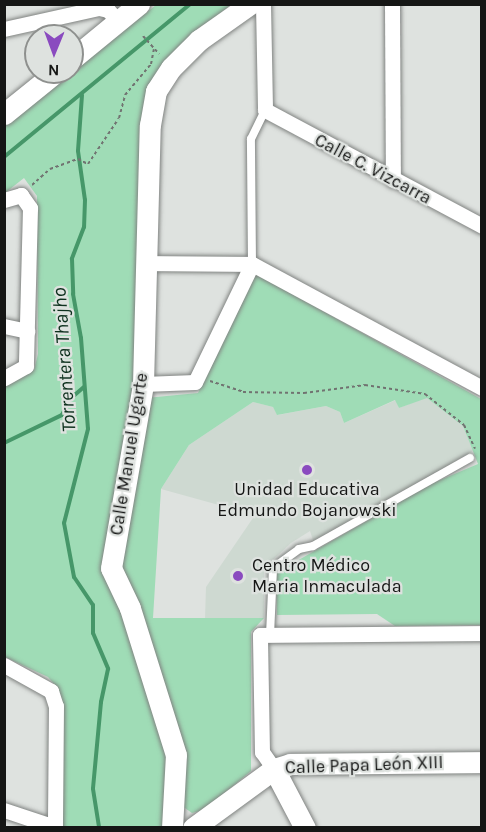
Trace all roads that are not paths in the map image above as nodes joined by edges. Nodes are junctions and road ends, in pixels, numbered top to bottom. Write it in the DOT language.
graph roads {
  1 [pos="140,4"];
  2 [pos="250,4"];
  3 [pos="263,4"];
  4 [pos="392,4"];
  5 [pos="74,9"];
  6 [pos="118,21"];
  7 [pos="4,29"];
  8 [pos="84,49"];
  9 [pos="41,84"];
  10 [pos="265,110"];
  11 [pos="4,114"];
  12 [pos="393,180"];
  13 [pos="4,200"];
  14 [pos="482,226"];
  15 [pos="144,263"];
  16 [pos="252,264"];
  17 [pos="4,326"];
  18 [pos="27,331"];
  19 [pos="4,378"];
  20 [pos="143,384"];
  21 [pos="482,388"];
  22 [pos="470,458"];
  23 [pos="482,633"];
  24 [pos="265,635"];
  25 [pos="4,665"];
  26 [pos="482,762"];
  27 [pos="274,769"];
  28 [pos="4,810"];
  29 [pos="55,827"];
  30 [pos="172,828"];
  31 [pos="193,828"];
  32 [pos="306,828"];
  1 -- 6 [label="street"];
  2 -- 15 [label="street, Calle Manuel Ugarte"];
  3 -- 10 [label="street"];
  4 -- 12 [label="street"];
  5 -- 6 [label="street"];
  5 -- 7 [label="street"];
  6 -- 8 [label="street"];
  9 -- 11 [label="street"];
  10 -- 12 [label="street, Calle C. Vizcarra"];
  10 -- 16 [label="lane"];
  12 -- 14 [label="street, Calle C. Vizcarra"];
  13 -- 18 [label="street"];
  15 -- 16 [label="street"];
  15 -- 20 [label="street, Calle Manuel Ugarte"];
  16 -- 20 [label="street"];
  16 -- 21 [label="street"];
  17 -- 18 [label="street"];
  18 -- 19 [label="street"];
  20 -- 30 [label="street, Calle Manuel Ugarte"];
  22 -- 24 [label="lane"];
  23 -- 24 [label="street"];
  24 -- 27 [label="street"];
  25 -- 29 [label="street"];
  26 -- 27 [label="street, Calle Papa León XIII"];
  27 -- 31 [label="street, Calle Papa León XIII"];
  27 -- 32 [label="street"];
  28 -- 29 [label="street"];
}
